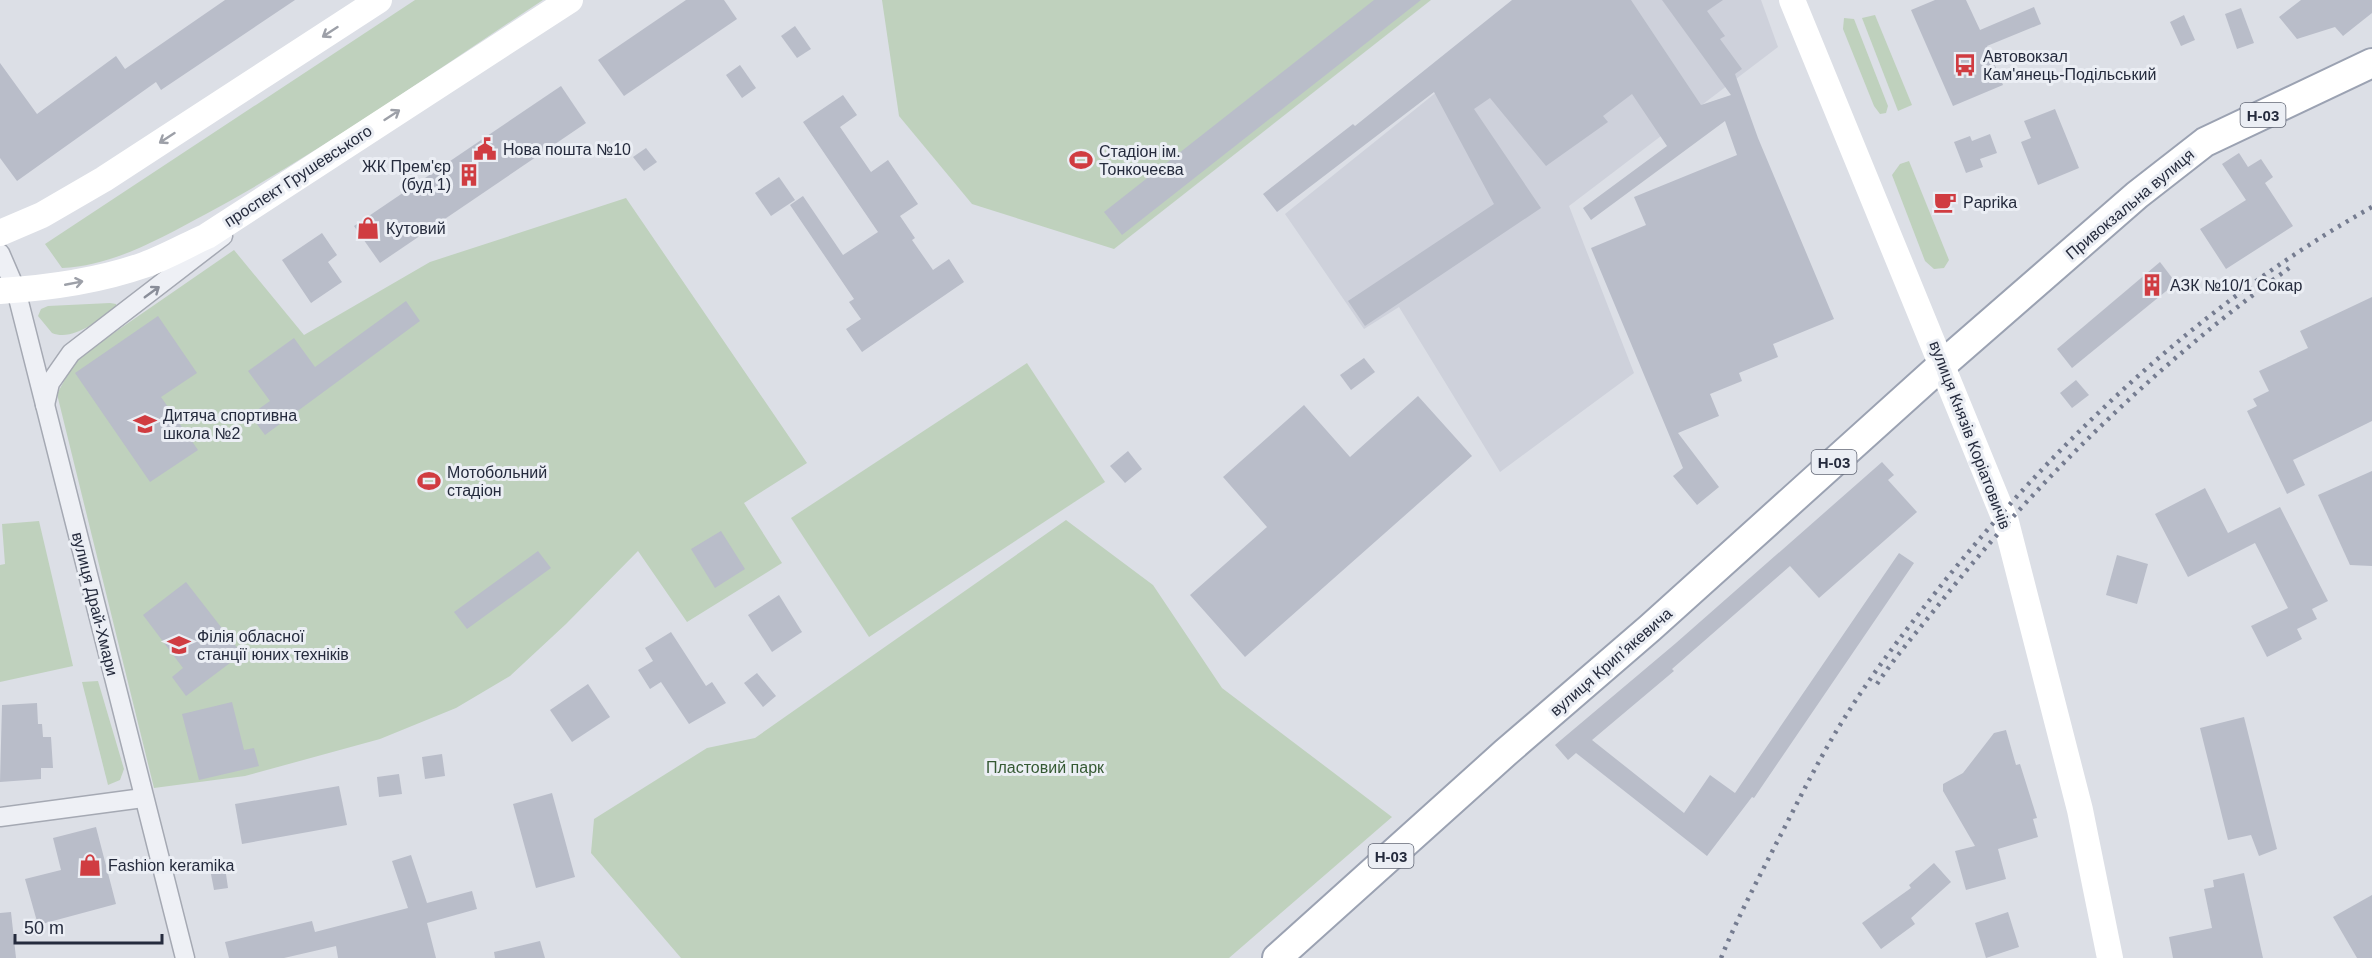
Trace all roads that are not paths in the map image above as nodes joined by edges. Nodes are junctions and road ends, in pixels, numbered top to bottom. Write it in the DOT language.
graph roads {
  1 [pos="379,0"];
  2 [pos="570,0"];
  3 [pos="1792,0"];
  4 [pos="2372,63"];
  5 [pos="290,182"];
  6 [pos="0,233"];
  7 [pos="0,253"];
  8 [pos="8,291"];
  9 [pos="1943,364"];
  10 [pos="45,406"];
  11 [pos="143,798"];
  12 [pos="0,817"];
  13 [pos="185,958"];
  14 [pos="1277,958"];
  15 [pos="2110,958"];
  1 -- 6 [label="main road, one-way"];
  5 -- 2 [label="main road, проспект Грушевського, one-way"];
  3 -- 9 [label="main road, вулиця Князів Коріатовичів"];
  4 -- 9 [label="main road, Привокзальна вулиця / Н-03"];
  8 -- 5 [label="main road, проспект Грушевського, one-way"];
  10 -- 5 [label="street, one-way"];
  7 -- 8 [label="street, вулиця Драй-Хмари"];
  8 -- 10 [label="street, вулиця Драй-Хмари"];
  9 -- 14 [label="main road, вулиця Крипʼякевича / Н-03"];
  9 -- 15 [label="main road, вулиця Князів Коріатовичів"];
  10 -- 11 [label="street, вулиця Драй-Хмари"];
  11 -- 12 [label="street"];
  11 -- 13 [label="street, вулиця Драй-Хмари"];
}
